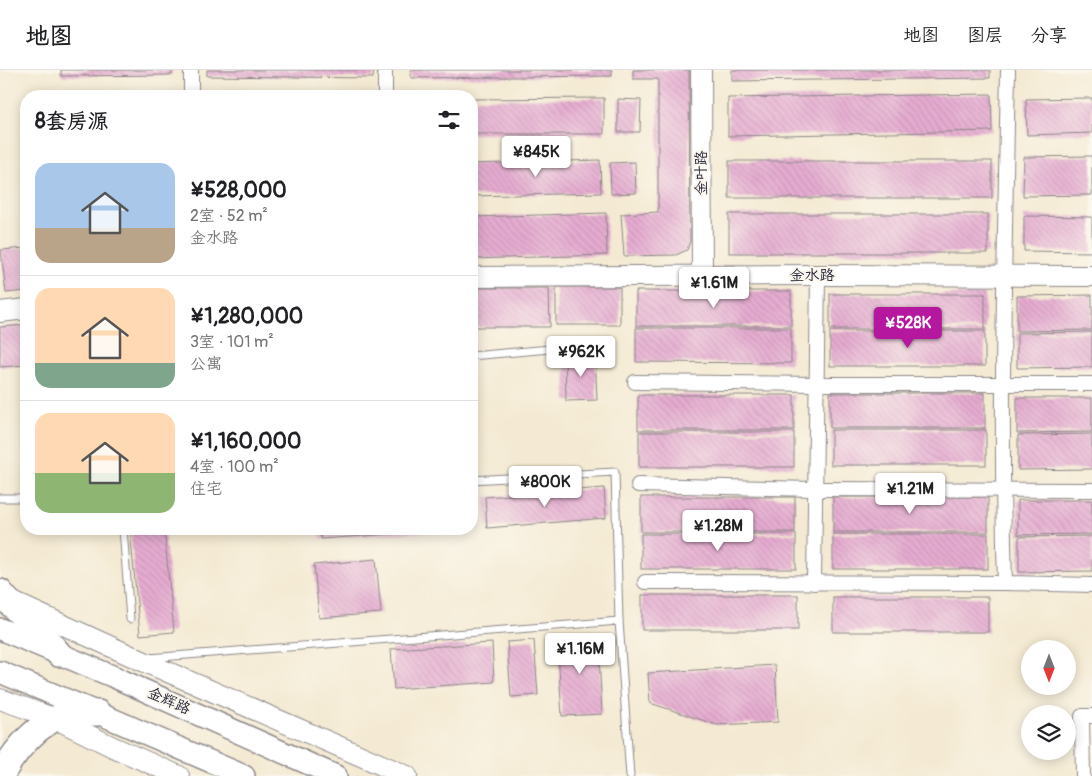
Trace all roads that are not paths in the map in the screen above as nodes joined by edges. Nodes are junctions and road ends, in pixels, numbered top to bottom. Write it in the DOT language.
graph roads {
  1 [pos="190,70"];
  2 [pos="385,70"];
  3 [pos="701,70"];
  4 [pos="1008,70"];
  5 [pos="190,90"];
  6 [pos="385,90"];
  7 [pos="818,275"];
  8 [pos="702,276"];
  9 [pos="1004,276"];
  10 [pos="1092,276"];
  11 [pos="478,278"];
  12 [pos="20,310"];
  13 [pos="0,312"];
  14 [pos="606,344"];
  15 [pos="478,355"];
  16 [pos="635,382"];
  17 [pos="817,384"];
  18 [pos="1003,384"];
  19 [pos="1092,384"];
  20 [pos="478,480"];
  21 [pos="638,485"];
  22 [pos="815,489"];
  23 [pos="1002,490"];
  24 [pos="1092,490"];
  25 [pos="0,498"];
  26 [pos="20,498"];
  27 [pos="123,535"];
  28 [pos="645,582"];
  29 [pos="814,582"];
  30 [pos="1005,583"];
  31 [pos="1092,585"];
  32 [pos="2,595"];
  33 [pos="130,619"];
  34 [pos="619,621"];
  35 [pos="0,629"];
  36 [pos="59,654"];
  37 [pos="138,658"];
  38 [pos="0,672"];
  39 [pos="0,699"];
  40 [pos="98,713"];
  41 [pos="1092,716"];
  42 [pos="56,720"];
  43 [pos="1,776"];
  44 [pos="179,776"];
  45 [pos="244,776"];
  46 [pos="336,776"];
  47 [pos="407,776"];
  48 [pos="630,776"];
  49 [pos="1083,776"];
  1 -- 5 [label="street"];
  2 -- 6 [label="street"];
  3 -- 8 [label="street, 金叶路"];
  4 -- 9 [label="street"];
  7 -- 8 [label="street, 金水路"];
  7 -- 9 [label="street, 金水路"];
  7 -- 17 [label="street"];
  8 -- 11 [label="street, 金水路"];
  9 -- 10 [label="street, 金水路"];
  9 -- 18 [label="street"];
  12 -- 13 [label="street"];
  14 -- 15 [label="lane"];
  16 -- 17 [label="street"];
  17 -- 18 [label="street"];
  17 -- 22 [label="street"];
  18 -- 19 [label="street"];
  18 -- 23 [label="street"];
  20 -- 34 [label="lane"];
  21 -- 22 [label="street"];
  22 -- 23 [label="street"];
  22 -- 29 [label="street"];
  23 -- 24 [label="street"];
  23 -- 30 [label="street"];
  25 -- 26 [label="lane"];
  27 -- 33 [label="lane"];
  28 -- 29 [label="street"];
  29 -- 30 [label="street"];
  30 -- 31 [label="street"];
  32 -- 36 [label="highway"];
  32 -- 37 [label="street"];
  34 -- 37 [label="lane"];
  34 -- 48 [label="lane"];
  35 -- 36 [label="main road, 金辉路"];
  36 -- 46 [label="main road, 金辉路"];
  37 -- 47 [label="street"];
  38 -- 40 [label="main road"];
  39 -- 42 [label="street"];
  40 -- 42 [label="highway"];
  40 -- 45 [label="main road"];
  41 -- 49 [label="street"];
  42 -- 43 [label="highway"];
  42 -- 44 [label="street"];
}
